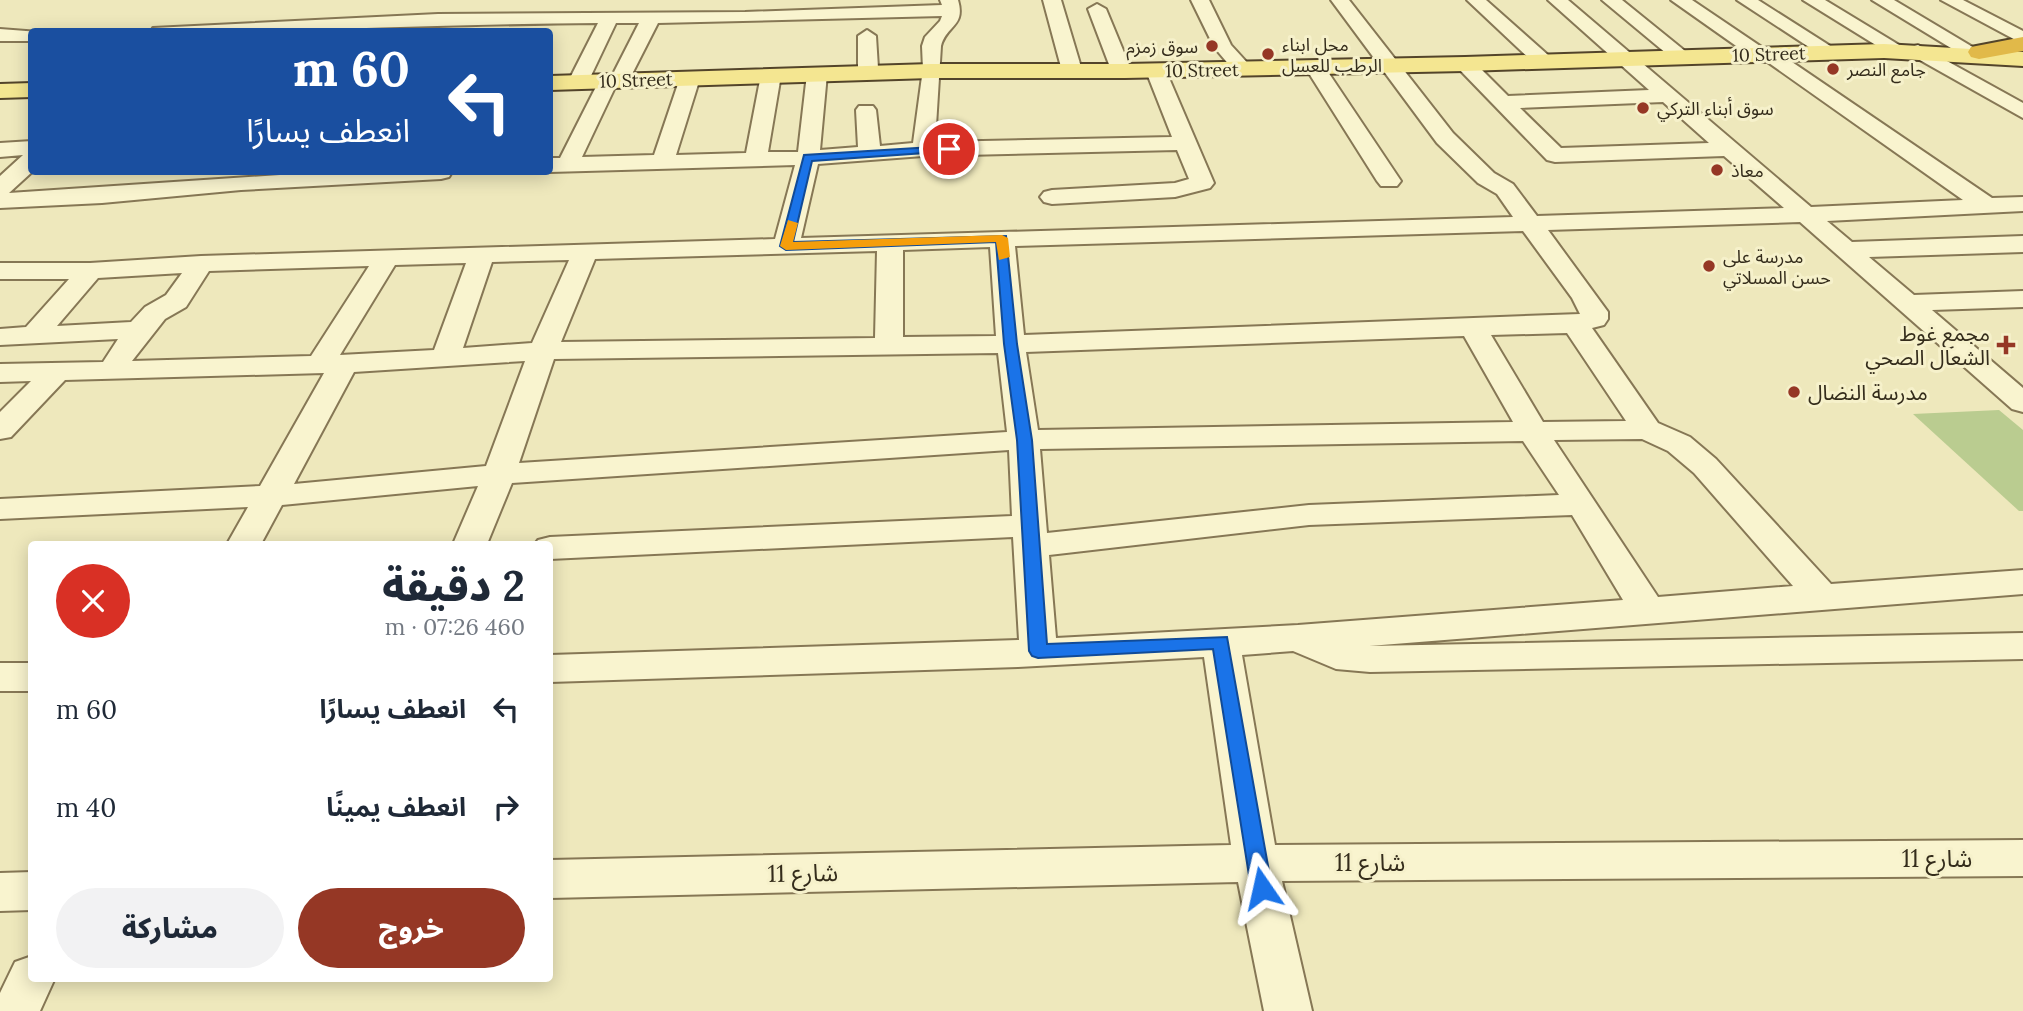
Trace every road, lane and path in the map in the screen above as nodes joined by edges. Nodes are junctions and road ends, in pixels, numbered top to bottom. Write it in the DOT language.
graph roads {
  1 [pos="456,0"];
  2 [pos="1052,0"];
  3 [pos="1200,0"];
  4 [pos="1340,0"];
  5 [pos="1476,0"];
  6 [pos="1557,0"];
  7 [pos="1611,0"];
  8 [pos="1679,0"];
  9 [pos="1746,0"];
  10 [pos="1812,0"];
  11 [pos="1881,0"];
  12 [pos="1950,0"];
  13 [pos="951,5"];
  14 [pos="1097,9"];
  15 [pos="562,17"];
  16 [pos="610,17"];
  17 [pos="652,18"];
  18 [pos="433,25"];
  19 [pos="485,25"];
  20 [pos="326,28"];
  21 [pos="554,35"];
  22 [pos="867,36"];
  23 [pos="2023,38"];
  24 [pos="2023,44"];
  25 [pos="1894,48"];
  26 [pos="1825,49"];
  27 [pos="1918,51"];
  28 [pos="1761,52"];
  29 [pos="1975,52"];
  30 [pos="1680,55"];
  31 [pos="1621,57"];
  32 [pos="2023,58"];
  33 [pos="1541,59"];
  34 [pos="1388,63"];
  35 [pos="1465,64"];
  36 [pos="1071,67"];
  37 [pos="1120,67"];
  38 [pos="1240,67"];
  39 [pos="1314,67"];
  40 [pos="868,68"];
  41 [pos="931,69"];
  42 [pos="1156,71"];
  43 [pos="817,74"];
  44 [pos="771,75"];
  45 [pos="553,77"];
  46 [pos="616,78"];
  47 [pos="690,78"];
  48 [pos="580,79"];
  49 [pos="553,83"];
  50 [pos="28,90"];
  51 [pos="0,91"];
  52 [pos="1666,96"];
  53 [pos="28,97"];
  54 [pos="0,98"];
  55 [pos="1503,102"];
  56 [pos="866,110"];
  57 [pos="2023,112"];
  58 [pos="1186,143"];
  59 [pos="28,148"];
  60 [pos="923,149"];
  61 [pos="1727,149"];
  62 [pos="0,150"];
  63 [pos="869,153"];
  64 [pos="808,158"];
  65 [pos="756,159"];
  66 [pos="663,162"];
  67 [pos="28,163"];
  68 [pos="559,165"];
  69 [pos="338,175"];
  70 [pos="245,177"];
  71 [pos="1389,181"];
  72 [pos="0,189"];
  73 [pos="1052,197"];
  74 [pos="0,201"];
  75 [pos="2023,204"];
  76 [pos="1987,206"];
  77 [pos="1806,215"];
  78 [pos="1532,223"];
  79 [pos="1002,238"];
  80 [pos="890,243"];
  81 [pos="2023,244"];
  82 [pos="786,246"];
  83 [pos="1848,250"];
  84 [pos="585,252"];
  85 [pos="482,254"];
  86 [pos="387,258"];
  87 [pos="201,264"];
  88 [pos="0,271"];
  89 [pos="90,271"];
  90 [pos="2023,299"];
  91 [pos="1910,303"];
  92 [pos="1575,324"];
  93 [pos="1472,326"];
  94 [pos="139,330"];
  95 [pos="35,334"];
  96 [pos="0,337"];
  97 [pos="1011,344"];
  98 [pos="889,346"];
  99 [pos="543,351"];
  100 [pos="446,356"];
  101 [pos="332,364"];
  102 [pos="112,369"];
  103 [pos="58,370"];
  104 [pos="0,373"];
  105 [pos="2023,403"];
  106 [pos="0,430"];
  107 [pos="1647,430"];
  108 [pos="1534,432"];
  109 [pos="1024,440"];
  110 [pos="499,474"];
  111 [pos="269,496"];
  112 [pos="1582,504"];
  113 [pos="0,509"];
  114 [pos="1030,536"];
  115 [pos="246,541"];
  116 [pos="471,541"];
  117 [pos="553,548"];
  118 [pos="2023,582"];
  119 [pos="1819,594"];
  120 [pos="1646,608"];
  121 [pos="1296,638"];
  122 [pos="1221,642"];
  123 [pos="1038,651"];
  124 [pos="2019,651"];
  125 [pos="553,669"];
  126 [pos="0,677"];
  127 [pos="28,677"];
  128 [pos="2023,858"];
  129 [pos="1256,863"];
  130 [pos="553,879"];
  131 [pos="28,891"];
  132 [pos="0,892"];
  133 [pos="30,982"];
  134 [pos="16,1011"];
  135 [pos="1288,1011"];
  1 -- 18 [label="street"];
  2 -- 36 [label="street"];
  3 -- 38 [label="street"];
  4 -- 34 [label="street"];
  5 -- 33 [label="street"];
  6 -- 31 [label="street"];
  7 -- 30 [label="street"];
  8 -- 28 [label="street"];
  9 -- 26 [label="street"];
  10 -- 25 [label="street"];
  11 -- 29 [label="street"];
  12 -- 23 [label="street"];
  13 -- 17 [label="street"];
  13 -- 41 [label="street"];
  14 -- 37 [label="street"];
  15 -- 16 [label="street"];
  15 -- 19 [label="street"];
  15 -- 21 [label="street"];
  16 -- 17 [label="street"];
  16 -- 48 [label="street"];
  17 -- 46 [label="street"];
  18 -- 19 [label="street"];
  18 -- 20 [label="street"];
  22 -- 40 [label="street"];
  24 -- 29 [label="highway"];
  25 -- 26 [label="main road, 10 Street"];
  25 -- 29 [label="main road, 10 Street"];
  26 -- 28 [label="main road, 10 Street"];
  27 -- 28 [label="main road, 10 Street"];
  27 -- 32 [label="main road, 10 Street"];
  27 -- 57 [label="street"];
  28 -- 30 [label="main road, 10 Street"];
  28 -- 31 [label="main road, 10 Street"];
  28 -- 76 [label="street"];
  29 -- 32 [label="main road, 10 Street"];
  30 -- 31 [label="main road, 10 Street"];
  31 -- 33 [label="main road, 10 Street"];
  31 -- 35 [label="main road, 10 Street"];
  31 -- 52 [label="street"];
  33 -- 34 [label="main road, 10 Street"];
  34 -- 35 [label="main road, 10 Street"];
  34 -- 38 [label="main road, 10 Street"];
  34 -- 39 [label="main road, 10 Street"];
  34 -- 78 [label="street"];
  35 -- 55 [label="street"];
  36 -- 37 [label="main road, 10 Street"];
  36 -- 41 [label="main road, 10 Street"];
  37 -- 38 [label="main road, 10 Street"];
  38 -- 39 [label="main road, 10 Street"];
  38 -- 42 [label="main road, 10 Street"];
  39 -- 71 [label="street"];
  40 -- 41 [label="main road, 10 Street"];
  40 -- 46 [label="main road, 10 Street"];
  41 -- 42 [label="main road, 10 Street"];
  41 -- 43 [label="main road, 10 Street"];
  41 -- 60 [label="street"];
  42 -- 58 [label="street"];
  43 -- 44 [label="main road, 10 Street"];
  43 -- 64 [label="street"];
  44 -- 47 [label="main road, 10 Street"];
  44 -- 65 [label="street"];
  45 -- 48 [label="main road, 10 Street"];
  46 -- 47 [label="main road, 10 Street"];
  46 -- 48 [label="main road, 10 Street"];
  46 -- 68 [label="street"];
  47 -- 66 [label="street"];
  48 -- 49 [label="main road, 10 Street"];
  50 -- 51 [label="main road"];
  52 -- 55 [label="street"];
  52 -- 61 [label="street"];
  53 -- 54 [label="main road"];
  55 -- 61 [label="street"];
  56 -- 63 [label="street"];
  58 -- 60 [label="street"];
  58 -- 73 [label="street"];
  59 -- 62 [label="street"];
  60 -- 63 [label="street"];
  61 -- 77 [label="street"];
  63 -- 64 [label="street"];
  64 -- 65 [label="street"];
  64 -- 82 [label="street"];
  65 -- 66 [label="street"];
  66 -- 68 [label="street"];
  67 -- 72 [label="street"];
  69 -- 70 [label="street"];
  70 -- 74 [label="street"];
  75 -- 76 [label="street"];
  76 -- 77 [label="street"];
  77 -- 78 [label="street"];
  77 -- 83 [label="street"];
  78 -- 79 [label="street"];
  78 -- 92 [label="street"];
  79 -- 80 [label="street"];
  79 -- 97 [label="street"];
  80 -- 82 [label="street"];
  80 -- 98 [label="street"];
  81 -- 83 [label="street"];
  82 -- 84 [label="street"];
  83 -- 91 [label="street"];
  84 -- 85 [label="street"];
  84 -- 99 [label="street"];
  85 -- 86 [label="street"];
  85 -- 100 [label="street"];
  86 -- 87 [label="street"];
  86 -- 101 [label="street"];
  87 -- 89 [label="street"];
  87 -- 94 [label="street"];
  88 -- 89 [label="street"];
  89 -- 95 [label="street"];
  90 -- 91 [label="street"];
  91 -- 105 [label="street"];
  92 -- 93 [label="street"];
  92 -- 107 [label="street"];
  93 -- 97 [label="street"];
  93 -- 108 [label="street"];
  94 -- 95 [label="street"];
  94 -- 102 [label="street"];
  95 -- 96 [label="street"];
  97 -- 98 [label="street"];
  97 -- 109 [label="street"];
  98 -- 99 [label="street"];
  99 -- 100 [label="street"];
  99 -- 110 [label="street"];
  100 -- 101 [label="street"];
  101 -- 102 [label="street"];
  101 -- 111 [label="street"];
  102 -- 103 [label="street"];
  103 -- 104 [label="street"];
  103 -- 106 [label="street"];
  107 -- 108 [label="street"];
  107 -- 119 [label="street"];
  108 -- 109 [label="street"];
  108 -- 112 [label="street"];
  109 -- 110 [label="street"];
  109 -- 114 [label="street"];
  110 -- 111 [label="street"];
  110 -- 116 [label="street"];
  111 -- 113 [label="street"];
  111 -- 115 [label="street"];
  112 -- 114 [label="street"];
  112 -- 120 [label="street"];
  114 -- 117 [label="street"];
  114 -- 123 [label="street"];
  118 -- 119 [label="street"];
  119 -- 120 [label="street"];
  120 -- 121 [label="street"];
  121 -- 122 [label="street"];
  121 -- 124 [label="street"];
  122 -- 123 [label="street"];
  122 -- 129 [label="street"];
  123 -- 125 [label="street"];
  126 -- 127 [label="street"];
  128 -- 129 [label="street, شارع 11"];
  129 -- 130 [label="street, شارع 11"];
  129 -- 135 [label="street"];
  131 -- 132 [label="street"];
  133 -- 134 [label="street"];
}
